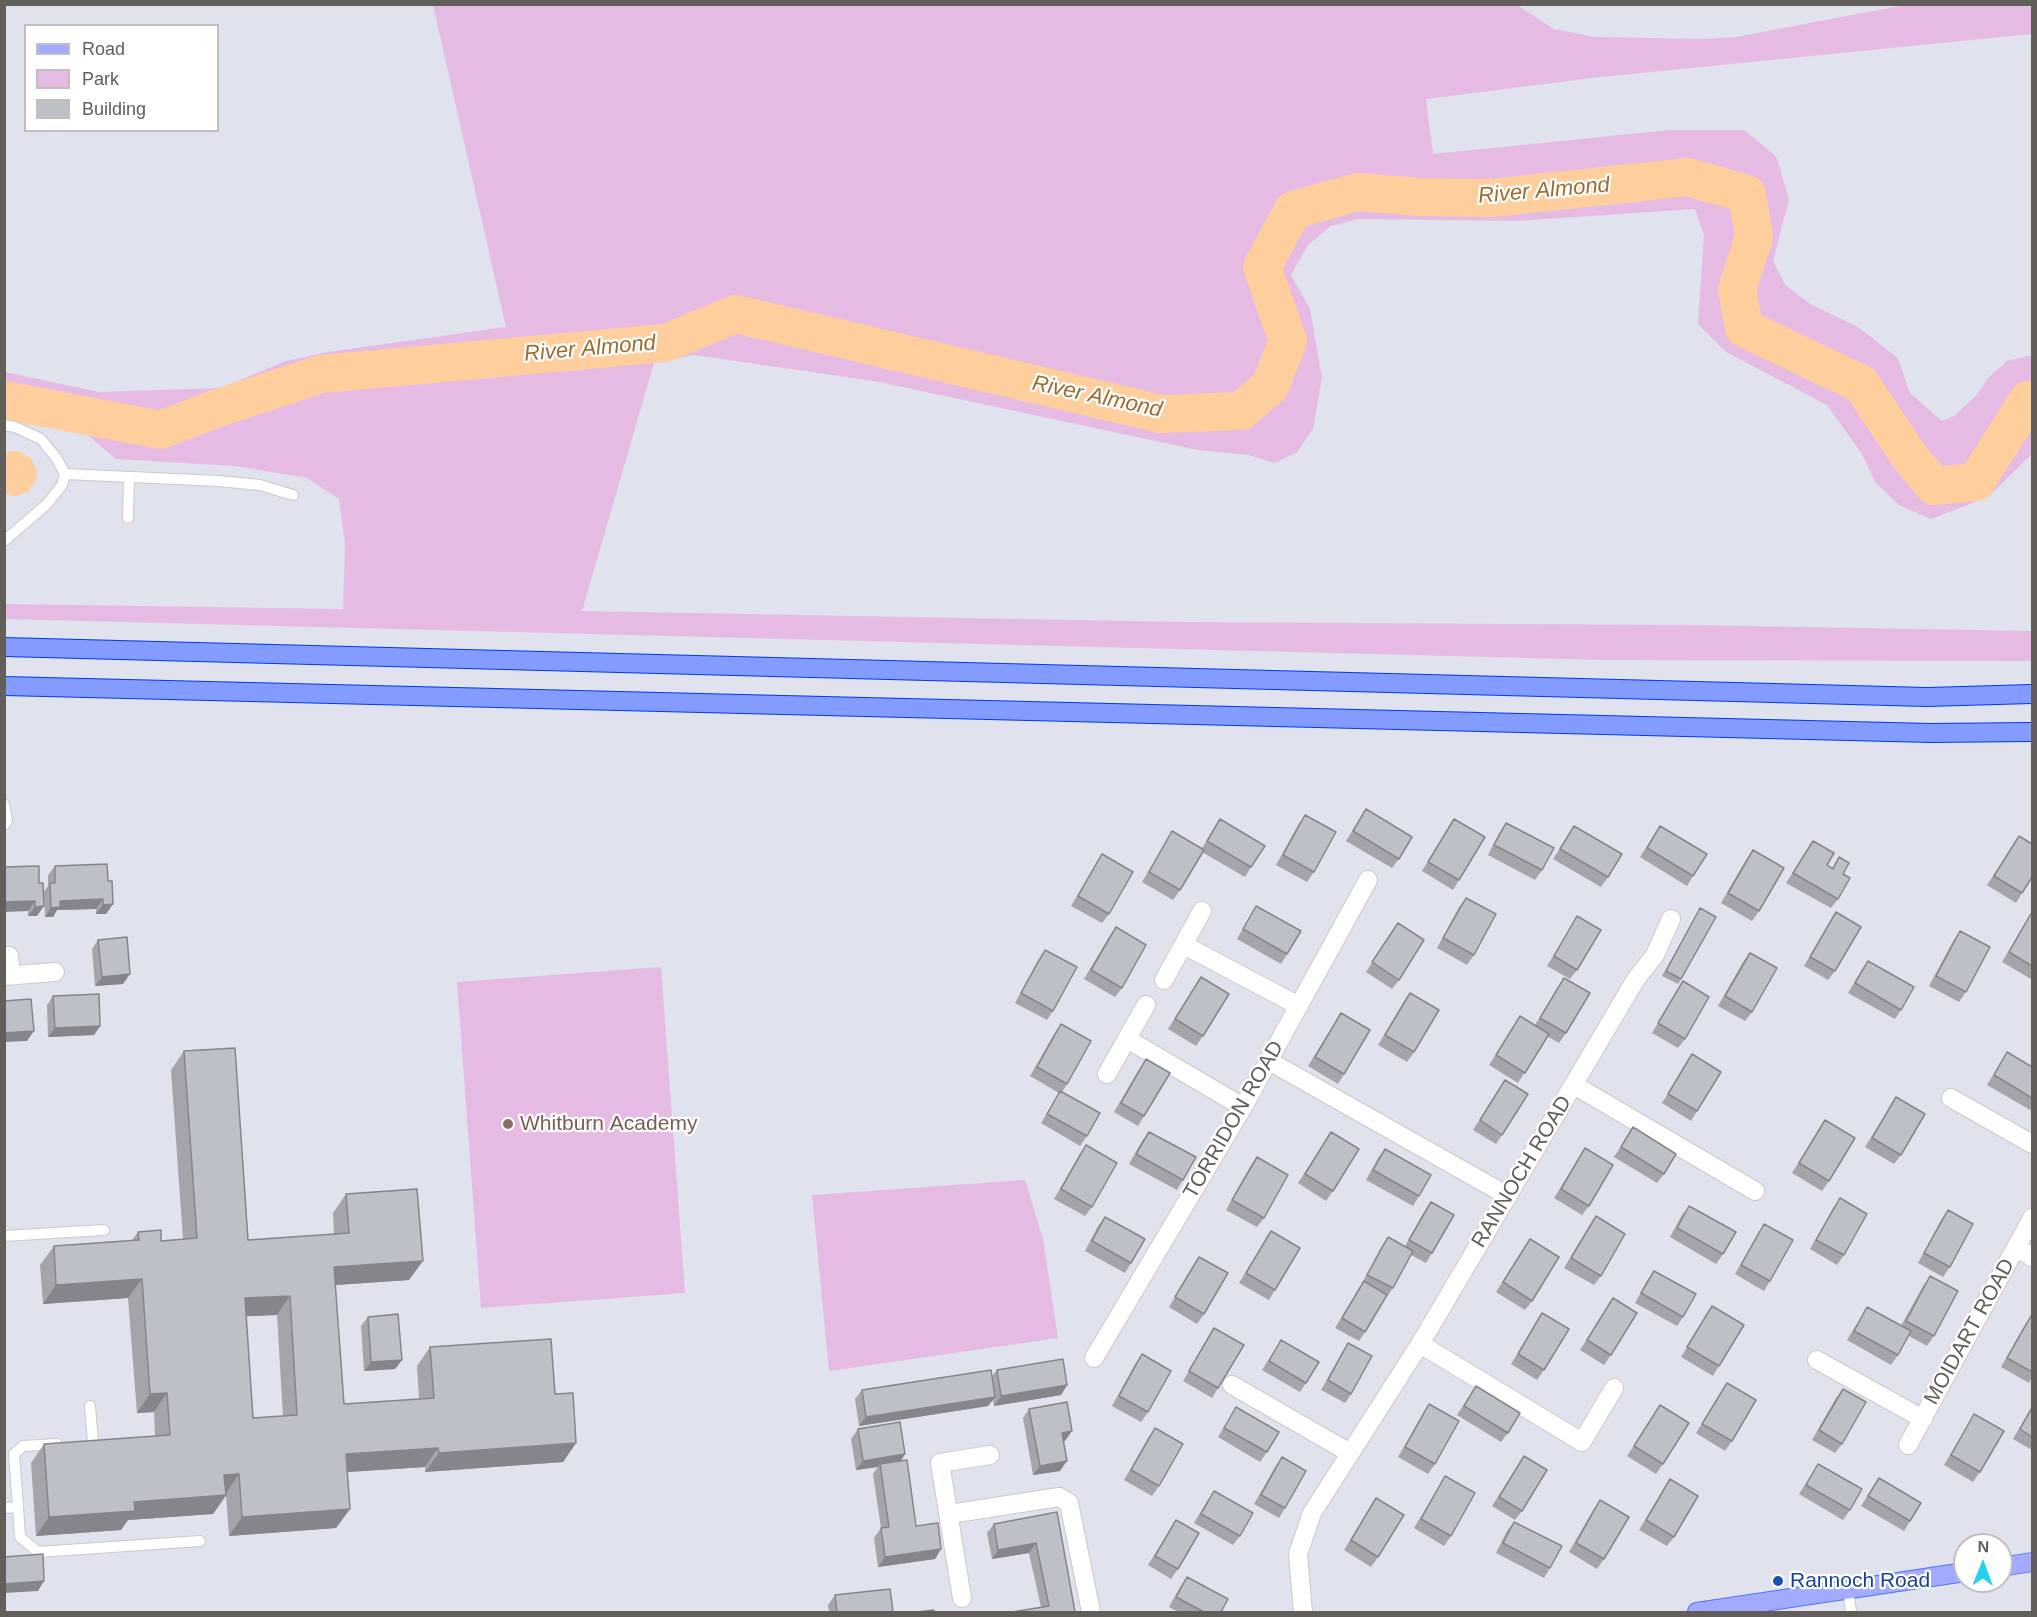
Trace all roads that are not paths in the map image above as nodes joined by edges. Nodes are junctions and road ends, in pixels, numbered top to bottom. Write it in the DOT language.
graph roads {
  1 [pos="4,425"];
  2 [pos="65,474"];
  3 [pos="129,477"];
  4 [pos="293,495"];
  5 [pos="128,518"];
  6 [pos="4,541"];
  7 [pos="4,648"];
  8 [pos="4,686"];
  9 [pos="2032,694"];
  10 [pos="2032,732"];
  11 [pos="4,804"];
  12 [pos="4,825"];
  13 [pos="1368,879"];
  14 [pos="1202,911"];
  15 [pos="1671,920"];
  16 [pos="1184,945"];
  17 [pos="9,956"];
  18 [pos="55,972"];
  19 [pos="8,975"];
  20 [pos="1164,980"];
  21 [pos="1146,1005"];
  22 [pos="1299,1006"];
  23 [pos="1127,1039"];
  24 [pos="1269,1060"];
  25 [pos="1107,1074"];
  26 [pos="1574,1085"];
  27 [pos="1951,1098"];
  28 [pos="1243,1107"];
  29 [pos="2032,1144"];
  30 [pos="1755,1191"];
  31 [pos="1508,1197"];
  32 [pos="2032,1218"];
  33 [pos="104,1230"];
  34 [pos="4,1236"];
  35 [pos="2016,1247"];
  36 [pos="2032,1257"];
  37 [pos="1420,1344"];
  38 [pos="1094,1358"];
  39 [pos="1817,1360"];
  40 [pos="1232,1385"];
  41 [pos="1614,1388"];
  42 [pos="90,1406"];
  43 [pos="1923,1419"];
  44 [pos="104,1441"];
  45 [pos="93,1442"];
  46 [pos="1908,1445"];
  47 [pos="1350,1453"];
  48 [pos="990,1455"];
  49 [pos="18,1507"];
  50 [pos="4,1508"];
  51 [pos="950,1514"];
  52 [pos="200,1541"];
  53 [pos="2032,1562"];
  54 [pos="2013,1565"];
  55 [pos="1953,1574"];
  56 [pos="1848,1589"];
  57 [pos="962,1598"];
  58 [pos="1091,1612"];
  59 [pos="1303,1612"];
  60 [pos="1697,1612"];
  61 [pos="1851,1612"];
  1 -- 2 [label="lane"];
  2 -- 3 [label="lane"];
  2 -- 6 [label="lane"];
  3 -- 4 [label="lane"];
  3 -- 5 [label="lane"];
  7 -- 9 [label="highway"];
  8 -- 10 [label="highway"];
  11 -- 12 [label="lane"];
  13 -- 22 [label="street, TORRIDON ROAD"];
  14 -- 16 [label="street"];
  15 -- 26 [label="street, RANNOCH ROAD"];
  16 -- 20 [label="street"];
  16 -- 22 [label="street"];
  17 -- 19 [label="street"];
  18 -- 19 [label="street"];
  21 -- 23 [label="street"];
  22 -- 24 [label="street, TORRIDON ROAD"];
  23 -- 25 [label="street"];
  23 -- 28 [label="street"];
  24 -- 28 [label="street, TORRIDON ROAD"];
  24 -- 31 [label="street"];
  26 -- 30 [label="street"];
  26 -- 31 [label="street, RANNOCH ROAD"];
  27 -- 29 [label="street"];
  28 -- 38 [label="street, TORRIDON ROAD"];
  31 -- 37 [label="street, RANNOCH ROAD"];
  32 -- 35 [label="street, MOIDART ROAD"];
  33 -- 34 [label="lane"];
  35 -- 36 [label="street"];
  35 -- 43 [label="street, MOIDART ROAD"];
  37 -- 41 [label="street"];
  37 -- 47 [label="street, RANNOCH ROAD"];
  39 -- 43 [label="street"];
  40 -- 47 [label="street"];
  42 -- 45 [label="lane"];
  43 -- 46 [label="street, MOIDART ROAD"];
  44 -- 45 [label="lane"];
  45 -- 49 [label="lane"];
  47 -- 59 [label="street, RANNOCH ROAD"];
  48 -- 51 [label="street"];
  49 -- 50 [label="lane"];
  49 -- 52 [label="lane"];
  51 -- 57 [label="street"];
  51 -- 58 [label="street"];
  53 -- 54 [label="main road"];
  55 -- 56 [label="main road"];
  56 -- 60 [label="main road"];
  56 -- 61 [label="lane"];
}
